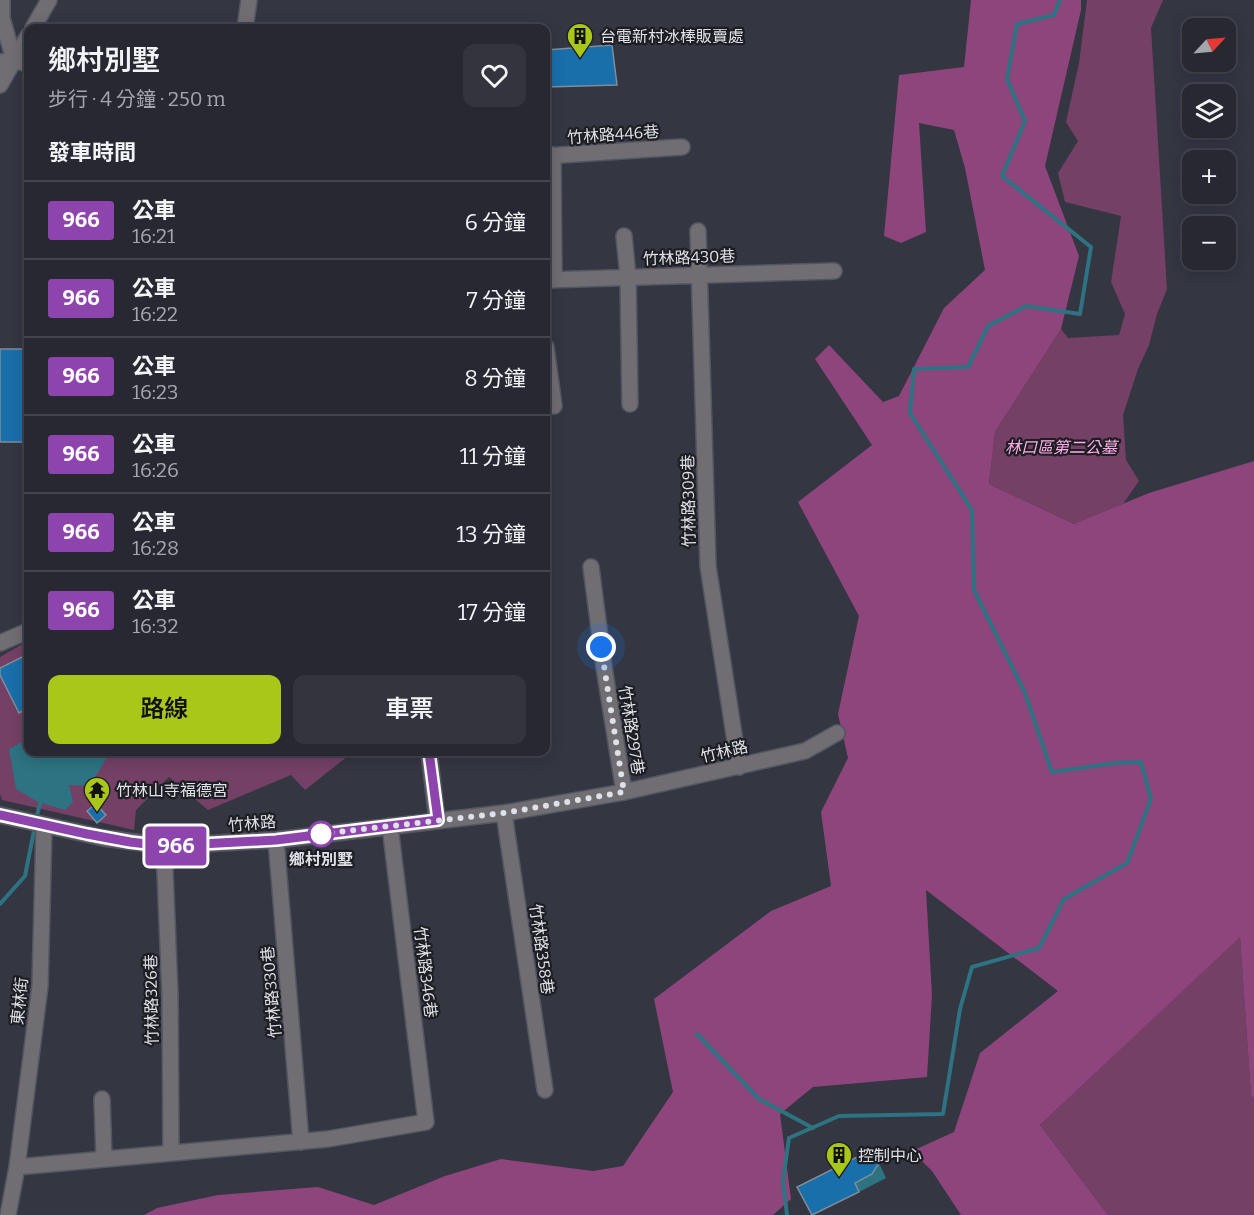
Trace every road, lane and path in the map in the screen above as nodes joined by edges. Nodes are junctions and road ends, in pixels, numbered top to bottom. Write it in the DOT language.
graph roads {
  1 [pos="2,0"];
  2 [pos="49,0"];
  3 [pos="249,0"];
  4 [pos="35,24"];
  5 [pos="246,24"];
  6 [pos="24,43"];
  7 [pos="14,62"];
  8 [pos="0,85"];
  9 [pos="682,147"];
  10 [pos="550,156"];
  11 [pos="698,231"];
  12 [pos="624,236"];
  13 [pos="834,271"];
  14 [pos="699,274"];
  15 [pos="628,277"];
  16 [pos="550,280"];
  17 [pos="550,376"];
  18 [pos="630,404"];
  19 [pos="554,406"];
  20 [pos="591,567"];
  21 [pos="24,633"];
  22 [pos="0,643"];
  23 [pos="837,733"];
  24 [pos="430,756"];
  25 [pos="739,767"];
  26 [pos="624,792"];
  27 [pos="504,813"];
  28 [pos="0,814"];
  29 [pos="438,820"];
  30 [pos="44,826"];
  31 [pos="390,826"];
  32 [pos="276,840"];
  33 [pos="164,846"];
  34 [pos="545,1090"];
  35 [pos="102,1099"];
  36 [pos="302,1142"];
  37 [pos="171,1153"];
  38 [pos="104,1159"];
  39 [pos="17,1167"];
  40 [pos="8,1215"];
  1 -- 7 [label="street"];
  2 -- 4 [label="street"];
  3 -- 5 [label="street"];
  6 -- 7 [label="street"];
  7 -- 8 [label="street"];
  9 -- 10 [label="street, 竹林路446巷"];
  11 -- 14 [label="street, 竹林路309巷"];
  12 -- 15 [label="street"];
  13 -- 14 [label="street, 竹林路430巷"];
  14 -- 15 [label="street, 竹林路430巷"];
  14 -- 25 [label="street, 竹林路309巷"];
  15 -- 16 [label="street, 竹林路430巷"];
  15 -- 18 [label="street"];
  17 -- 19 [label="street"];
  20 -- 26 [label="street, 竹林路297巷"];
  21 -- 22 [label="street"];
  23 -- 25 [label="street, 竹林路"];
  24 -- 29 [label="street"];
  25 -- 26 [label="street, 竹林路"];
  26 -- 27 [label="street, 竹林路"];
  27 -- 29 [label="street, 竹林路"];
  27 -- 34 [label="street, 竹林路358巷"];
  28 -- 30 [label="street, 竹林路"];
  29 -- 31 [label="street, 竹林路"];
  30 -- 33 [label="street, 竹林路"];
  30 -- 39 [label="street, 東林街"];
  31 -- 32 [label="street, 竹林路"];
  31 -- 36 [label="street, 竹林路346巷"];
  32 -- 33 [label="street, 竹林路"];
  32 -- 36 [label="street, 竹林路330巷"];
  33 -- 37 [label="street, 竹林路326巷"];
  35 -- 38 [label="street"];
  36 -- 37 [label="street"];
  37 -- 38 [label="street"];
  38 -- 39 [label="street"];
  39 -- 40 [label="street, 東林街"];
}
